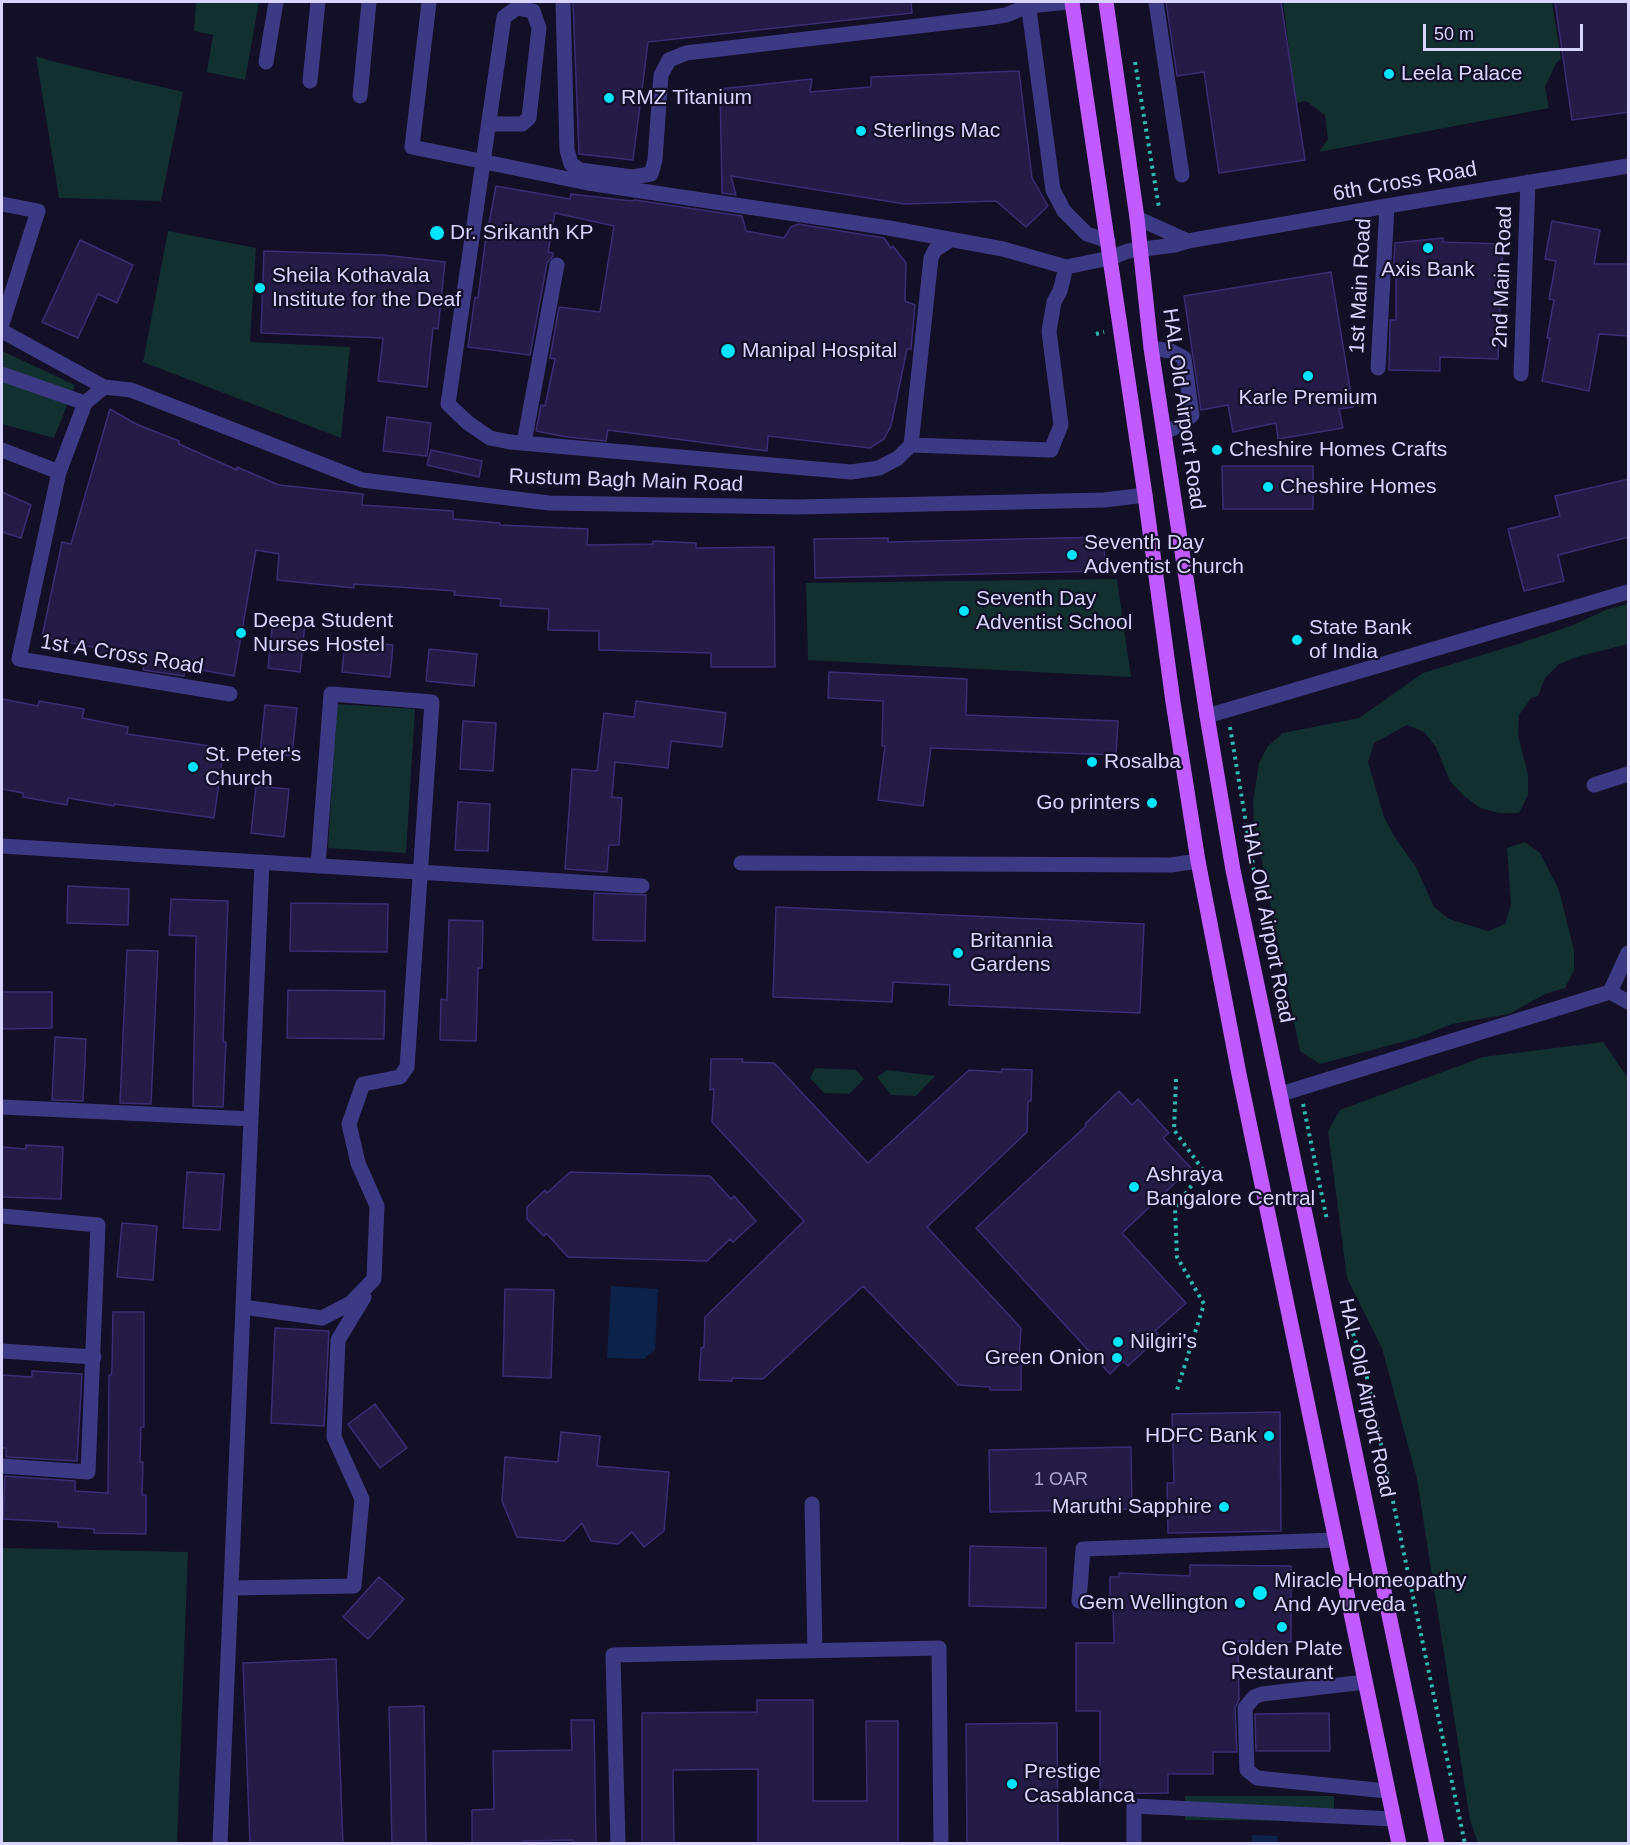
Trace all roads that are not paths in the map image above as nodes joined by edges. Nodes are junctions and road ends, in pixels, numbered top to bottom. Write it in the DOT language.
graph roads {
  1 [pos="276,2"];
  2 [pos="318,2"];
  3 [pos="369,2"];
  4 [pos="429,2"];
  5 [pos="563,2"];
  6 [pos="1070,2"];
  7 [pos="1106,2"];
  8 [pos="1156,2"];
  9 [pos="1028,4"];
  10 [pos="266,62"];
  11 [pos="310,81"];
  12 [pos="360,96"];
  13 [pos="489,124"];
  14 [pos="484,162"];
  15 [pos="1629,166"];
  16 [pos="1182,175"];
  17 [pos="1528,182"];
  18 [pos="2,204"];
  19 [pos="1387,206"];
  20 [pos="1137,218"];
  21 [pos="950,240"];
  22 [pos="1108,241"];
  23 [pos="1188,241"];
  24 [pos="1141,249"];
  25 [pos="1110,258"];
  26 [pos="557,265"];
  27 [pos="1066,267"];
  28 [pos="2,324"];
  29 [pos="2,331"];
  30 [pos="1151,348"];
  31 [pos="1378,368"];
  32 [pos="2,374"];
  33 [pos="1521,374"];
  34 [pos="104,387"];
  35 [pos="85,402"];
  36 [pos="1165,432"];
  37 [pos="524,443"];
  38 [pos="911,445"];
  39 [pos="2,450"];
  40 [pos="59,472"];
  41 [pos="1145,495"];
  42 [pos="1629,592"];
  43 [pos="230,694"];
  44 [pos="1207,716"];
  45 [pos="1629,774"];
  46 [pos="1594,785"];
  47 [pos="2,846"];
  48 [pos="1198,861"];
  49 [pos="262,862"];
  50 [pos="741,862"];
  51 [pos="318,866"];
  52 [pos="420,872"];
  53 [pos="642,886"];
  54 [pos="1629,953"];
  55 [pos="1610,992"];
  56 [pos="1629,1002"];
  57 [pos="1281,1094"];
  58 [pos="2,1107"];
  59 [pos="251,1119"];
  60 [pos="2,1216"];
  61 [pos="374,1279"];
  62 [pos="243,1307"];
  63 [pos="2,1351"];
  64 [pos="94,1357"];
  65 [pos="2,1466"];
  66 [pos="812,1504"];
  67 [pos="1336,1540"];
  68 [pos="231,1588"];
  69 [pos="1079,1601"];
  70 [pos="815,1650"];
  71 [pos="1365,1682"];
  72 [pos="1387,1791"];
  73 [pos="1394,1819"];
  74 [pos="220,1844"];
  75 [pos="618,1844"];
  76 [pos="941,1844"];
  77 [pos="1134,1844"];
  78 [pos="1399,1844"];
  79 [pos="1437,1844"];
  1 -- 10 [label="street"];
  2 -- 11 [label="street"];
  3 -- 12 [label="street"];
  4 -- 14 [label="street"];
  5 -- 9 [label="street"];
  6 -- 9 [label="street"];
  6 -- 22 [label="main road"];
  7 -- 20 [label="main road, HAL Old Airport Road"];
  8 -- 16 [label="street"];
  9 -- 22 [label="street"];
  13 -- 13 [label="street"];
  13 -- 14 [label="street"];
  14 -- 21 [label="street"];
  14 -- 37 [label="street"];
  15 -- 17 [label="street, 6th Cross Road"];
  17 -- 19 [label="street, 6th Cross Road"];
  17 -- 33 [label="street, 2nd Main Road"];
  18 -- 28 [label="street"];
  19 -- 23 [label="street, 6th Cross Road"];
  19 -- 31 [label="street, 1st Main Road"];
  20 -- 23 [label="street"];
  20 -- 24 [label="main road, HAL Old Airport Road"];
  21 -- 27 [label="street"];
  21 -- 38 [label="street"];
  22 -- 25 [label="main road"];
  23 -- 24 [label="street, 6th Cross Road"];
  24 -- 25 [label="street, 6th Cross Road"];
  24 -- 30 [label="main road, HAL Old Airport Road"];
  25 -- 27 [label="street, 6th Cross Road"];
  25 -- 41 [label="main road"];
  26 -- 37 [label="street"];
  27 -- 38 [label="street"];
  29 -- 34 [label="street"];
  30 -- 36 [label="main road, HAL Old Airport Road"];
  30 -- 36 [label="street"];
  32 -- 35 [label="street"];
  34 -- 35 [label="street"];
  34 -- 41 [label="street, Rustum Bagh Main Road"];
  35 -- 40 [label="street"];
  36 -- 44 [label="main road, HAL Old Airport Road"];
  37 -- 38 [label="street"];
  39 -- 40 [label="street"];
  40 -- 43 [label="street, 1st A Cross Road"];
  41 -- 48 [label="main road"];
  42 -- 44 [label="street"];
  44 -- 57 [label="main road, HAL Old Airport Road"];
  45 -- 46 [label="street"];
  47 -- 49 [label="street"];
  48 -- 50 [label="street"];
  48 -- 67 [label="main road"];
  49 -- 51 [label="street"];
  49 -- 59 [label="street"];
  51 -- 52 [label="street"];
  51 -- 52 [label="street"];
  52 -- 53 [label="street"];
  52 -- 61 [label="street"];
  54 -- 55 [label="street"];
  55 -- 56 [label="street"];
  55 -- 57 [label="street"];
  57 -- 79 [label="main road, HAL Old Airport Road"];
  58 -- 59 [label="street"];
  59 -- 62 [label="street"];
  60 -- 64 [label="street"];
  61 -- 62 [label="street"];
  61 -- 68 [label="street"];
  62 -- 68 [label="street"];
  63 -- 64 [label="street"];
  64 -- 65 [label="street"];
  66 -- 70 [label="street"];
  67 -- 69 [label="street"];
  67 -- 71 [label="main road"];
  68 -- 74 [label="street"];
  70 -- 75 [label="street"];
  70 -- 76 [label="street"];
  71 -- 72 [label="main road"];
  71 -- 72 [label="street"];
  72 -- 73 [label="main road"];
  73 -- 77 [label="street"];
  73 -- 78 [label="main road"];
}
